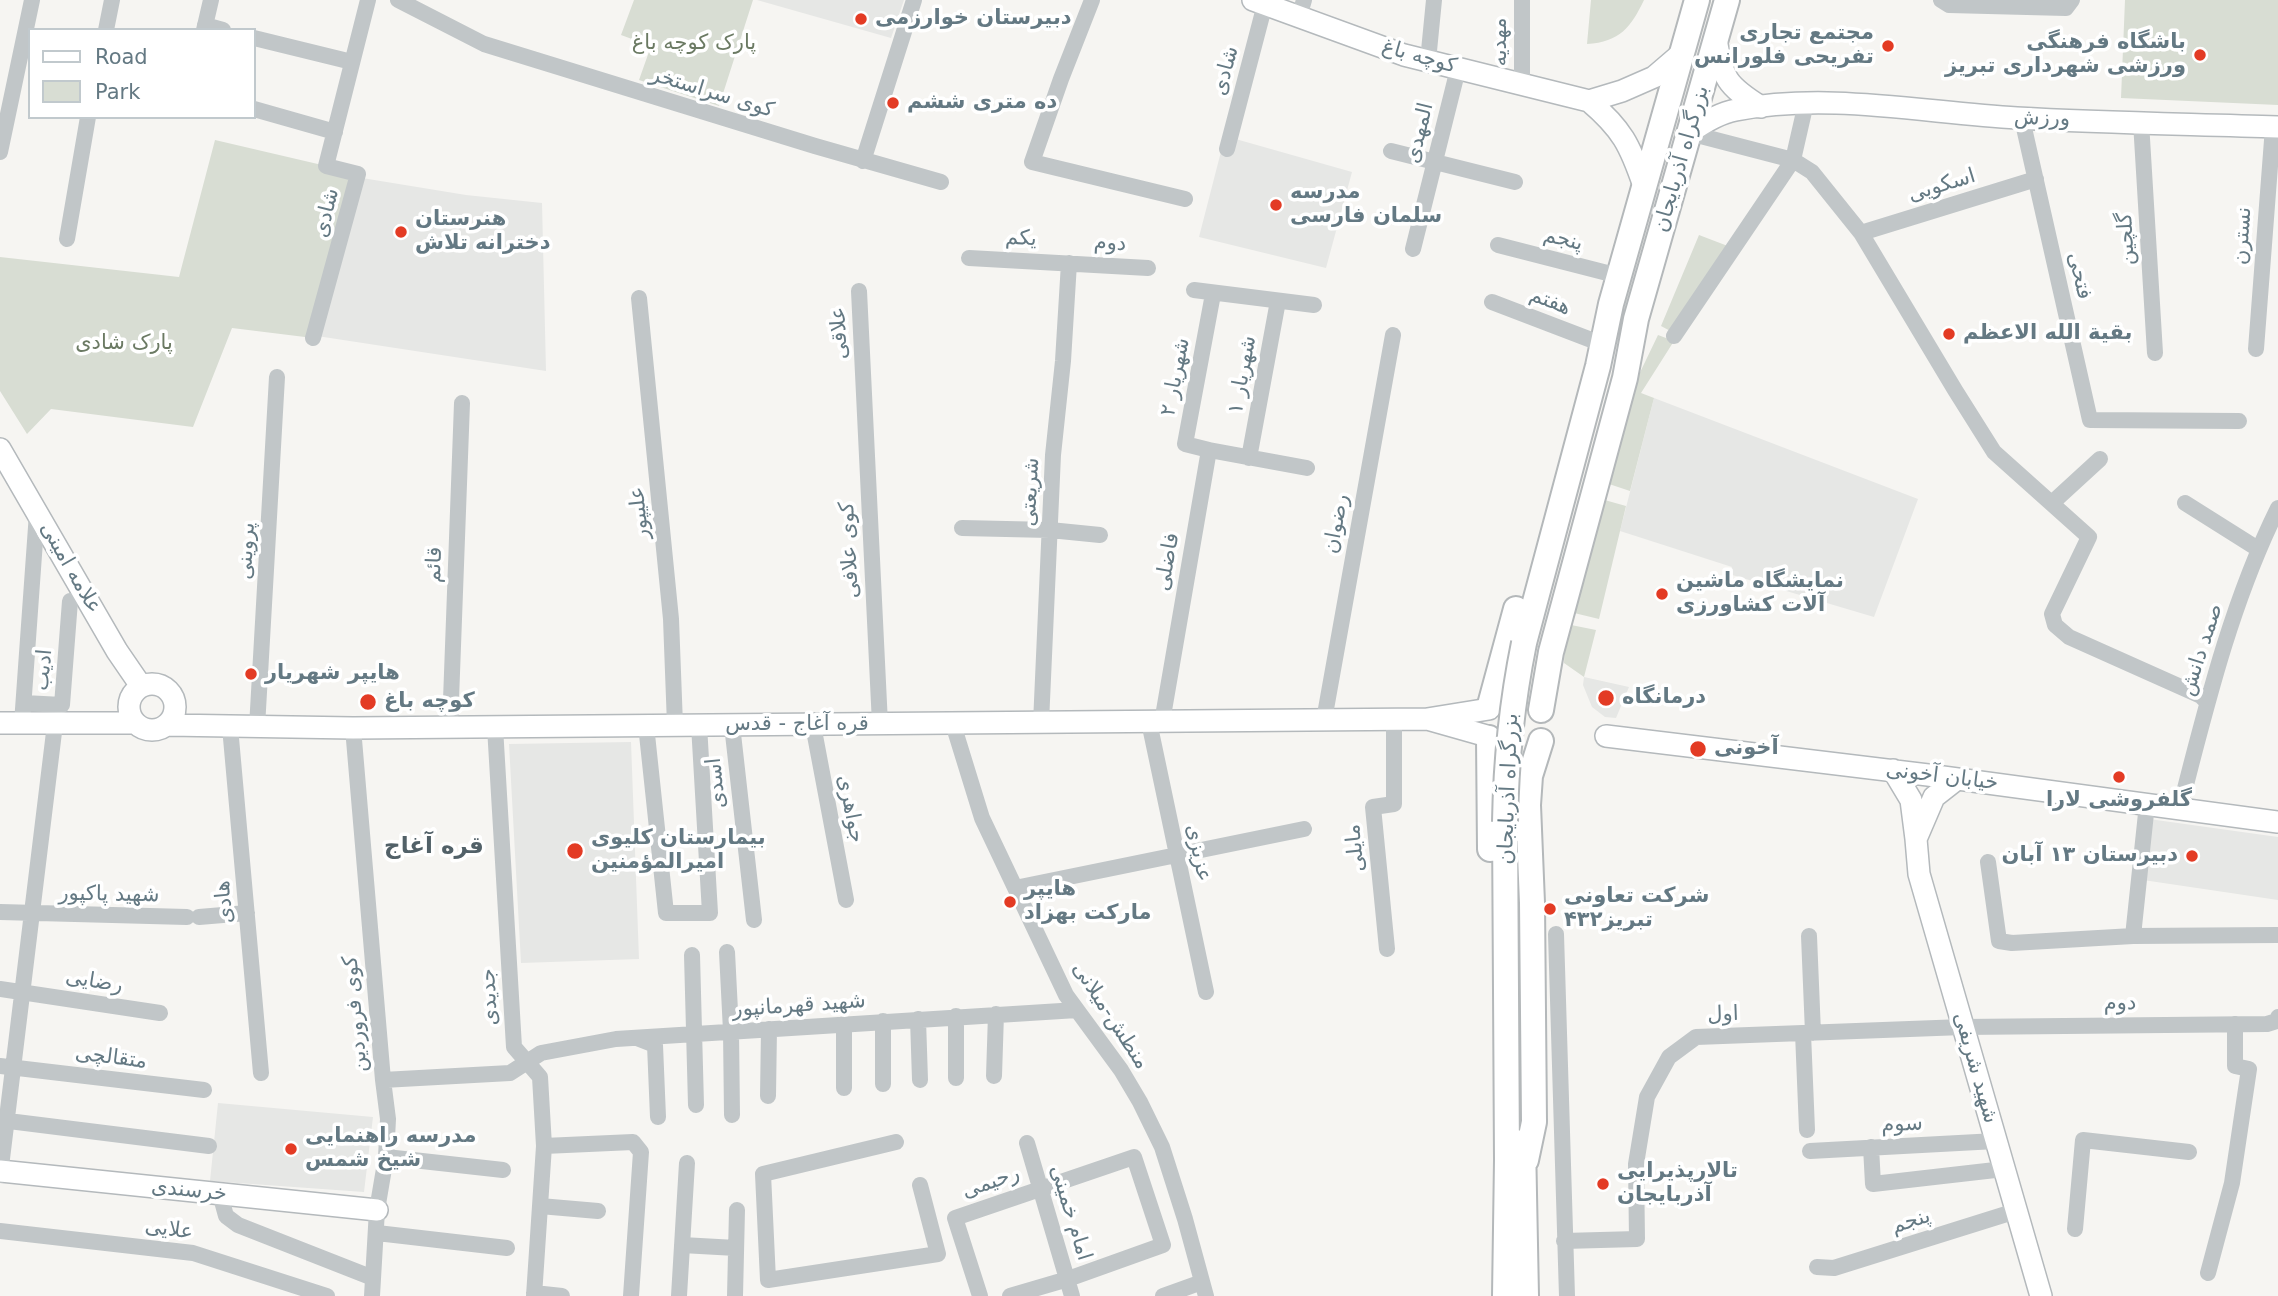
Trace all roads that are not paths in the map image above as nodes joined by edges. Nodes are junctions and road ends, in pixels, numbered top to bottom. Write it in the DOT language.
graph roads {
  1 [pos="32,0"];
  2 [pos="112,0"];
  3 [pos="211,0"];
  4 [pos="368,0"];
  5 [pos="398,0"];
  6 [pos="914,0"];
  7 [pos="1092,0"];
  8 [pos="1434,0"];
  9 [pos="1522,0"];
  10 [pos="1697,0"];
  11 [pos="1727,0"];
  12 [pos="1941,0"];
  13 [pos="2072,0"];
  14 [pos="1259,2"];
  15 [pos="2004,4"];
  16 [pos="1302,8"];
  17 [pos="204,27"];
  18 [pos="106,28"];
  19 [pos="256,38"];
  20 [pos="1716,39"];
  21 [pos="1682,53"];
  22 [pos="1428,61"];
  23 [pos="352,62"];
  24 [pos="1458,68"];
  25 [pos="8,79"];
  26 [pos="1522,84"];
  27 [pos="1588,101"];
  28 [pos="1806,103"];
  29 [pos="1761,107"];
  30 [pos="256,110"];
  31 [pos="2022,118"];
  32 [pos="88,119"];
  33 [pos="2141,122"];
  34 [pos="2275,127"];
  35 [pos="335,132"];
  36 [pos="1689,133"];
  37 [pos="1227,149"];
  38 [pos="1391,151"];
  39 [pos="0,152"];
  40 [pos="1793,160"];
  41 [pos="863,161"];
  42 [pos="1435,162"];
  43 [pos="2036,179"];
  44 [pos="941,182"];
  45 [pos="1515,182"];
  46 [pos="1644,186"];
  47 [pos="1185,199"];
  48 [pos="1861,233"];
  49 [pos="67,239"];
  50 [pos="1497,245"];
  51 [pos="1413,249"];
  52 [pos="970,258"];
  53 [pos="1069,263"];
  54 [pos="1148,268"];
  55 [pos="1619,276"];
  56 [pos="1194,290"];
  57 [pos="859,291"];
  58 [pos="1213,294"];
  59 [pos="639,298"];
  60 [pos="1278,301"];
  61 [pos="1492,302"];
  62 [pos="1611,304"];
  63 [pos="1314,305"];
  64 [pos="1393,335"];
  65 [pos="1674,337"];
  66 [pos="313,338"];
  67 [pos="1594,341"];
  68 [pos="2256,349"];
  69 [pos="2155,353"];
  70 [pos="863,373"];
  71 [pos="277,377"];
  72 [pos="461,403"];
  73 [pos="2239,421"];
  74 [pos="0,449"];
  75 [pos="1209,450"];
  76 [pos="1249,457"];
  77 [pos="2099,460"];
  78 [pos="1307,468"];
  79 [pos="2052,503"];
  80 [pos="2185,503"];
  81 [pos="2278,508"];
  82 [pos="37,512"];
  83 [pos="962,528"];
  84 [pos="1050,530"];
  85 [pos="1100,534"];
  86 [pos="2258,549"];
  87 [pos="70,601"];
  88 [pos="1530,645"];
  89 [pos="141,686"];
  90 [pos="2206,701"];
  91 [pos="1490,707"];
  92 [pos="1542,710"];
  93 [pos="23,713"];
  94 [pos="1427,719"];
  95 [pos="1324,720"];
  96 [pos="1394,720"];
  97 [pos="1155,722"];
  98 [pos="0,723"];
  99 [pos="55,723"];
  100 [pos="134,723"];
  101 [pos="1041,723"];
  102 [pos="880,724"];
  103 [pos="953,724"];
  104 [pos="168,725"];
  105 [pos="646,725"];
  106 [pos="675,725"];
  107 [pos="699,725"];
  108 [pos="732,725"];
  109 [pos="813,725"];
  110 [pos="230,727"];
  111 [pos="257,727"];
  112 [pos="450,727"];
  113 [pos="495,727"];
  114 [pos="353,728"];
  115 [pos="1606,736"];
  116 [pos="1488,737"];
  117 [pos="1541,741"];
  118 [pos="1893,770"];
  119 [pos="1957,779"];
  120 [pos="2147,804"];
  121 [pos="2180,808"];
  122 [pos="1510,814"];
  123 [pos="2278,822"];
  124 [pos="1304,829"];
  125 [pos="1916,839"];
  126 [pos="1177,855"];
  127 [pos="1988,862"];
  128 [pos="1015,888"];
  129 [pos="846,900"];
  130 [pos="0,912"];
  131 [pos="247,913"];
  132 [pos="31,914"];
  133 [pos="754,920"];
  134 [pos="1556,934"];
  135 [pos="2278,935"];
  136 [pos="1809,936"];
  137 [pos="2133,936"];
  138 [pos="1387,949"];
  139 [pos="727,952"];
  140 [pos="692,954"];
  141 [pos="0,989"];
  142 [pos="23,992"];
  143 [pos="1206,992"];
  144 [pos="1077,1010"];
  145 [pos="160,1013"];
  146 [pos="996,1014"];
  147 [pos="956,1016"];
  148 [pos="918,1019"];
  149 [pos="2277,1019"];
  150 [pos="883,1021"];
  151 [pos="844,1024"];
  152 [pos="2235,1024"];
  153 [pos="1963,1027"];
  154 [pos="769,1029"];
  155 [pos="732,1031"];
  156 [pos="1808,1033"];
  157 [pos="694,1034"];
  158 [pos="637,1038"];
  159 [pos="527,1063"];
  160 [pos="6,1067"];
  161 [pos="261,1073"];
  162 [pos="994,1076"];
  163 [pos="956,1078"];
  164 [pos="383,1080"];
  165 [pos="920,1080"];
  166 [pos="883,1084"];
  167 [pos="844,1088"];
  168 [pos="204,1090"];
  169 [pos="768,1096"];
  170 [pos="696,1105"];
  171 [pos="732,1115"];
  172 [pos="658,1117"];
  173 [pos="3,1120"];
  174 [pos="1807,1130"];
  175 [pos="1996,1141"];
  176 [pos="897,1142"];
  177 [pos="1027,1143"];
  178 [pos="209,1146"];
  179 [pos="544,1146"];
  180 [pos="1871,1147"];
  181 [pos="1810,1151"];
  182 [pos="2189,1152"];
  183 [pos="386,1157"];
  184 [pos="687,1163"];
  185 [pos="1516,1164"];
  186 [pos="2004,1169"];
  187 [pos="503,1170"];
  188 [pos="0,1173"];
  189 [pos="920,1185"];
  190 [pos="1041,1189"];
  191 [pos="1176,1191"];
  192 [pos="220,1194"];
  193 [pos="1148,1199"];
  194 [pos="540,1206"];
  195 [pos="377,1210"];
  196 [pos="737,1210"];
  197 [pos="598,1211"];
  198 [pos="2016,1211"];
  199 [pos="2075,1229"];
  200 [pos="0,1231"];
  201 [pos="377,1233"];
  202 [pos="1564,1241"];
  203 [pos="682,1245"];
  204 [pos="507,1248"];
  205 [pos="736,1248"];
  206 [pos="1817,1267"];
  207 [pos="2208,1273"];
  208 [pos="373,1278"];
  209 [pos="785,1279"];
  210 [pos="1068,1279"];
  211 [pos="1204,1289"];
  212 [pos="534,1295"];
  213 [pos="327,1296"];
  214 [pos="372,1296"];
  215 [pos="562,1296"];
  216 [pos="631,1296"];
  217 [pos="679,1296"];
  218 [pos="735,1296"];
  219 [pos="786,1296"];
  220 [pos="980,1296"];
  221 [pos="1010,1296"];
  222 [pos="1072,1296"];
  223 [pos="1163,1296"];
  224 [pos="1505,1296"];
  225 [pos="1526,1296"];
  226 [pos="1567,1296"];
  227 [pos="2041,1296"];
  1 -- 25 [label="street"];
  2 -- 18 [label="street"];
  3 -- 17 [label="street"];
  4 -- 23 [label="street, شادی"];
  5 -- 41 [label="street, کوی سراستخر"];
  6 -- 41 [label="street"];
  7 -- 47 [label="street"];
  8 -- 22 [label="street"];
  9 -- 26 [label="street, مهدیه"];
  10 -- 21 [label="highway, بزرگراه آذربایجان"];
  11 -- 20 [label="highway, بزرگراه آذربایجان"];
  12 -- 15 [label="street"];
  13 -- 15 [label="street"];
  14 -- 16 [label="main road, کوچه باغ"];
  14 -- 37 [label="street, شادی"];
  16 -- 22 [label="main road, کوچه باغ"];
  19 -- 23 [label="street"];
  20 -- 29 [label="main road"];
  20 -- 36 [label="highway, بزرگراه آذربایجان"];
  21 -- 27 [label="main road"];
  21 -- 46 [label="highway, بزرگراه آذربایجان"];
  22 -- 24 [label="main road, کوچه باغ"];
  23 -- 35 [label="street, شادی"];
  24 -- 26 [label="main road, کوچه باغ"];
  24 -- 42 [label="street, المهدی"];
  25 -- 39 [label="street"];
  26 -- 27 [label="main road, کوچه باغ"];
  27 -- 46 [label="main road"];
  28 -- 29 [label="main road, ورزش"];
  28 -- 31 [label="main road, ورزش"];
  28 -- 40 [label="street"];
  29 -- 36 [label="main road, ورزش"];
  30 -- 35 [label="street"];
  31 -- 33 [label="main road, ورزش"];
  31 -- 43 [label="street, فتحی"];
  32 -- 49 [label="street"];
  33 -- 34 [label="main road, ورزش"];
  33 -- 69 [label="street, گلچین"];
  34 -- 68 [label="street, نسترن"];
  35 -- 66 [label="street, شادی"];
  36 -- 40 [label="street"];
  36 -- 88 [label="highway, بزرگراه آذربایجان"];
  38 -- 42 [label="street"];
  40 -- 48 [label="street"];
  40 -- 65 [label="street"];
  41 -- 44 [label="street, کوی سراستخر"];
  42 -- 45 [label="street"];
  42 -- 51 [label="street, المهدی"];
  43 -- 48 [label="street, اسکویی"];
  43 -- 73 [label="street, فتحی"];
  46 -- 55 [label="highway, بزرگراه آذربایجان"];
  48 -- 79 [label="street"];
  50 -- 55 [label="street, پنجم"];
  52 -- 53 [label="street, یکم"];
  53 -- 54 [label="street, دوم"];
  53 -- 84 [label="street, شریعتی"];
  55 -- 62 [label="highway, بزرگراه آذربایجان"];
  56 -- 58 [label="street"];
  57 -- 70 [label="street, علاقی"];
  58 -- 60 [label="street"];
  58 -- 75 [label="street, شهریار ۲"];
  59 -- 106 [label="street, علیپور"];
  60 -- 63 [label="street"];
  60 -- 76 [label="street, شهریار ۱"];
  61 -- 67 [label="street, هفتم"];
  62 -- 67 [label="highway, بزرگراه آذربایجان"];
  62 -- 88 [label="highway, بزرگراه آذربایجان"];
  64 -- 95 [label="street, رضوان"];
  67 -- 88 [label="highway, بزرگراه آذربایجان"];
  70 -- 102 [label="street, کوی علافی"];
  71 -- 111 [label="street, پروینی"];
  72 -- 112 [label="street, قائم"];
  74 -- 82 [label="main road, علامه امینی"];
  75 -- 76 [label="street"];
  75 -- 97 [label="street, فاضلی"];
  76 -- 78 [label="street"];
  77 -- 79 [label="street"];
  79 -- 90 [label="street"];
  80 -- 86 [label="street"];
  81 -- 86 [label="street, صمد دانش"];
  82 -- 89 [label="main road, علامه امینی"];
  82 -- 93 [label="street"];
  83 -- 84 [label="street"];
  84 -- 85 [label="street"];
  84 -- 101 [label="street, شریعتی"];
  86 -- 90 [label="street, صمد دانش"];
  87 -- 93 [label="street, ادیب"];
  88 -- 91 [label="highway, بزرگراه آذربایجان"];
  88 -- 92 [label="highway, بزرگراه آذربایجان"];
  88 -- 122 [label="highway, بزرگراه آذربایجان"];
  89 -- 100 [label="main road"];
  89 -- 104 [label="main road"];
  90 -- 121 [label="street, صمد دانش"];
  91 -- 92 [label="highway"];
  91 -- 94 [label="main road"];
  91 -- 116 [label="highway"];
  92 -- 117 [label="highway"];
  93 -- 98 [label="main road"];
  93 -- 99 [label="main road"];
  94 -- 96 [label="main road, قره آغاج - قدس"];
  94 -- 116 [label="main road"];
  95 -- 96 [label="main road, قره آغاج - قدس"];
  95 -- 97 [label="main road, قره آغاج - قدس"];
  96 -- 138 [label="street, مایلی"];
  97 -- 101 [label="main road, قره آغاج - قدس"];
  97 -- 126 [label="street, عزیزی"];
  99 -- 100 [label="main road"];
  99 -- 132 [label="street"];
  100 -- 104 [label="main road"];
  101 -- 103 [label="main road, قره آغاج - قدس"];
  102 -- 103 [label="main road, قره آغاج - قدس"];
  102 -- 109 [label="main road, قره آغاج - قدس"];
  103 -- 128 [label="street, منطش-میلانی"];
  104 -- 110 [label="main road, قره آغاج - قدس"];
  105 -- 106 [label="main road, قره آغاج - قدس"];
  105 -- 107 [label="street"];
  105 -- 113 [label="main road, قره آغاج - قدس"];
  106 -- 107 [label="main road, قره آغاج - قدس"];
  107 -- 108 [label="main road, قره آغاج - قدس"];
  108 -- 109 [label="main road, قره آغاج - قدس"];
  108 -- 133 [label="street, اسدی"];
  109 -- 129 [label="street, جواهری"];
  110 -- 111 [label="main road, قره آغاج - قدس"];
  110 -- 131 [label="street, هادی"];
  111 -- 114 [label="main road, قره آغاج - قدس"];
  112 -- 113 [label="main road, قره آغاج - قدس"];
  112 -- 114 [label="main road, قره آغاج - قدس"];
  113 -- 159 [label="street, جدیدی"];
  114 -- 164 [label="street, کوی فروردین"];
  115 -- 118 [label="main road, خیابان آخونی"];
  116 -- 117 [label="highway"];
  116 -- 122 [label="highway, بزرگراه آذربایجان"];
  117 -- 122 [label="highway, بزرگراه آذربایجان"];
  118 -- 119 [label="main road, خیابان آخونی"];
  118 -- 125 [label="main road, شهید شریفی"];
  119 -- 120 [label="main road, خیابان آخونی"];
  119 -- 125 [label="main road"];
  120 -- 121 [label="main road, خیابان آخونی"];
  120 -- 137 [label="street"];
  121 -- 123 [label="main road, خیابان آخونی"];
  122 -- 185 [label="highway, بزرگراه آذربایجان"];
  122 -- 185 [label="highway, بزرگراه آذربایجان"];
  124 -- 126 [label="street"];
  125 -- 153 [label="main road, شهید شریفی"];
  126 -- 128 [label="street"];
  126 -- 143 [label="street, عزیزی"];
  127 -- 137 [label="street"];
  128 -- 144 [label="street, منطش-میلانی"];
  130 -- 132 [label="street, شهید پاکپور"];
  131 -- 132 [label="street, شهید پاکپور"];
  131 -- 161 [label="street, هادی"];
  132 -- 142 [label="street"];
  134 -- 202 [label="street"];
  135 -- 137 [label="street"];
  136 -- 156 [label="street"];
  139 -- 155 [label="street"];
  140 -- 157 [label="street"];
  141 -- 142 [label="street, رضایی"];
  142 -- 145 [label="street, رضایی"];
  142 -- 160 [label="street"];
  144 -- 146 [label="street, شهید قهرمانپور"];
  144 -- 191 [label="street, منطش-میلانی"];
  146 -- 147 [label="street, شهید قهرمانپور"];
  146 -- 162 [label="street"];
  147 -- 148 [label="street, شهید قهرمانپور"];
  147 -- 163 [label="street"];
  148 -- 150 [label="street, شهید قهرمانپور"];
  148 -- 165 [label="street"];
  149 -- 152 [label="street, دوم"];
  150 -- 151 [label="street, شهید قهرمانپور"];
  150 -- 166 [label="street"];
  151 -- 154 [label="street, شهید قهرمانپور"];
  151 -- 167 [label="street"];
  152 -- 153 [label="street, دوم"];
  152 -- 207 [label="street"];
  153 -- 156 [label="street, اول"];
  153 -- 175 [label="main road, شهید شریفی"];
  154 -- 155 [label="street, شهید قهرمانپور"];
  154 -- 169 [label="street"];
  155 -- 157 [label="street, شهید قهرمانپور"];
  155 -- 171 [label="street"];
  156 -- 174 [label="street"];
  156 -- 202 [label="street, اول"];
  157 -- 158 [label="street, شهید قهرمانپور"];
  157 -- 170 [label="street"];
  158 -- 159 [label="street, شهید قهرمانپور"];
  158 -- 172 [label="street"];
  159 -- 164 [label="street, شهید قهرمانپور"];
  159 -- 179 [label="street, جدیدی"];
  160 -- 168 [label="street, متقالچی"];
  160 -- 173 [label="street"];
  164 -- 183 [label="street, کوی فروردین"];
  173 -- 178 [label="street"];
  173 -- 188 [label="street"];
  175 -- 180 [label="street, سوم"];
  175 -- 186 [label="main road, شهید شریفی"];
  176 -- 209 [label="street"];
  177 -- 190 [label="street, امام خمینی"];
  179 -- 194 [label="street, جدیدی"];
  179 -- 216 [label="street"];
  180 -- 181 [label="street, سوم"];
  180 -- 186 [label="street"];
  182 -- 199 [label="street"];
  183 -- 187 [label="street"];
  183 -- 195 [label="street, کوی فروردین"];
  184 -- 203 [label="street"];
  185 -- 224 [label="highway, بزرگراه آذربایجان"];
  185 -- 225 [label="highway, بزرگراه آذربایجان"];
  186 -- 198 [label="main road, شهید شریفی"];
  188 -- 192 [label="main road, خرسندی"];
  189 -- 209 [label="street"];
  190 -- 193 [label="street, رحیمی"];
  190 -- 210 [label="street, امام خمینی"];
  190 -- 220 [label="street, رحیمی"];
  191 -- 193 [label="street"];
  191 -- 211 [label="street, منطش-میلانی"];
  192 -- 195 [label="main road, خرسندی"];
  192 -- 208 [label="street"];
  193 -- 210 [label="street"];
  194 -- 197 [label="street"];
  194 -- 212 [label="street, جدیدی"];
  195 -- 201 [label="street, کوی فروردین"];
  196 -- 205 [label="street"];
  198 -- 206 [label="street, پنجم"];
  198 -- 227 [label="main road, شهید شریفی"];
  200 -- 213 [label="street, علایی"];
  201 -- 204 [label="street"];
  201 -- 208 [label="street, کوی فروردین"];
  202 -- 226 [label="street"];
  203 -- 205 [label="street"];
  203 -- 217 [label="street"];
  205 -- 218 [label="street"];
  208 -- 214 [label="street, کوی فروردین"];
  209 -- 219 [label="street"];
  210 -- 221 [label="street"];
  210 -- 222 [label="street, امام خمینی"];
  211 -- 223 [label="street"];
  212 -- 215 [label="street"];
}
